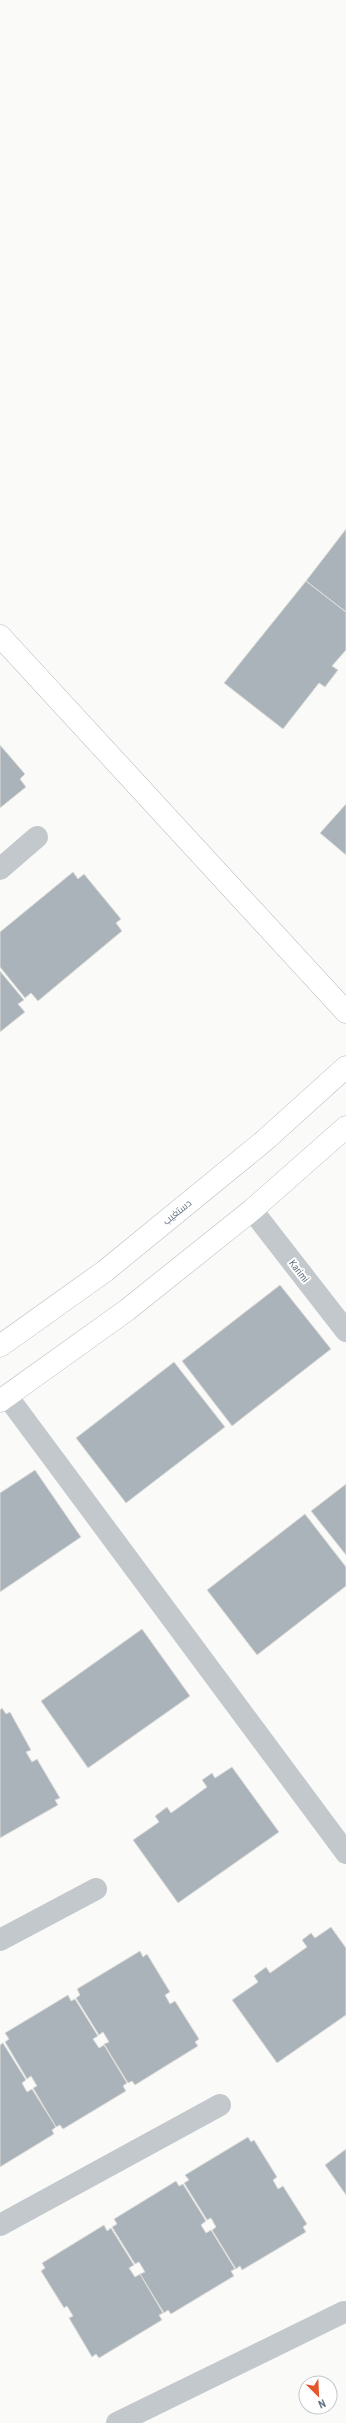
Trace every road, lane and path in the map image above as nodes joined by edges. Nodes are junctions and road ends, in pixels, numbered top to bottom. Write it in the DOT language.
graph roads {
  1 [pos="0,636"];
  2 [pos="37,837"];
  3 [pos="0,869"];
  4 [pos="346,1012"];
  5 [pos="346,1067"];
  6 [pos="346,1127"];
  7 [pos="252,1210"];
  8 [pos="346,1331"];
  9 [pos="0,1346"];
  10 [pos="3,1398"];
  11 [pos="346,1853"];
  12 [pos="96,1889"];
  13 [pos="0,1940"];
  14 [pos="220,2105"];
  15 [pos="0,2225"];
  16 [pos="344,2312"];
  17 [pos="117,2423"];
  1 -- 4 [label="street"];
  2 -- 3 [label="street"];
  5 -- 9 [label="street, دستغیب"];
  6 -- 7 [label="street"];
  7 -- 8 [label="street, Karimi"];
  7 -- 10 [label="street"];
  10 -- 11 [label="street"];
  12 -- 13 [label="street"];
  14 -- 15 [label="street"];
  16 -- 17 [label="street"];
}
